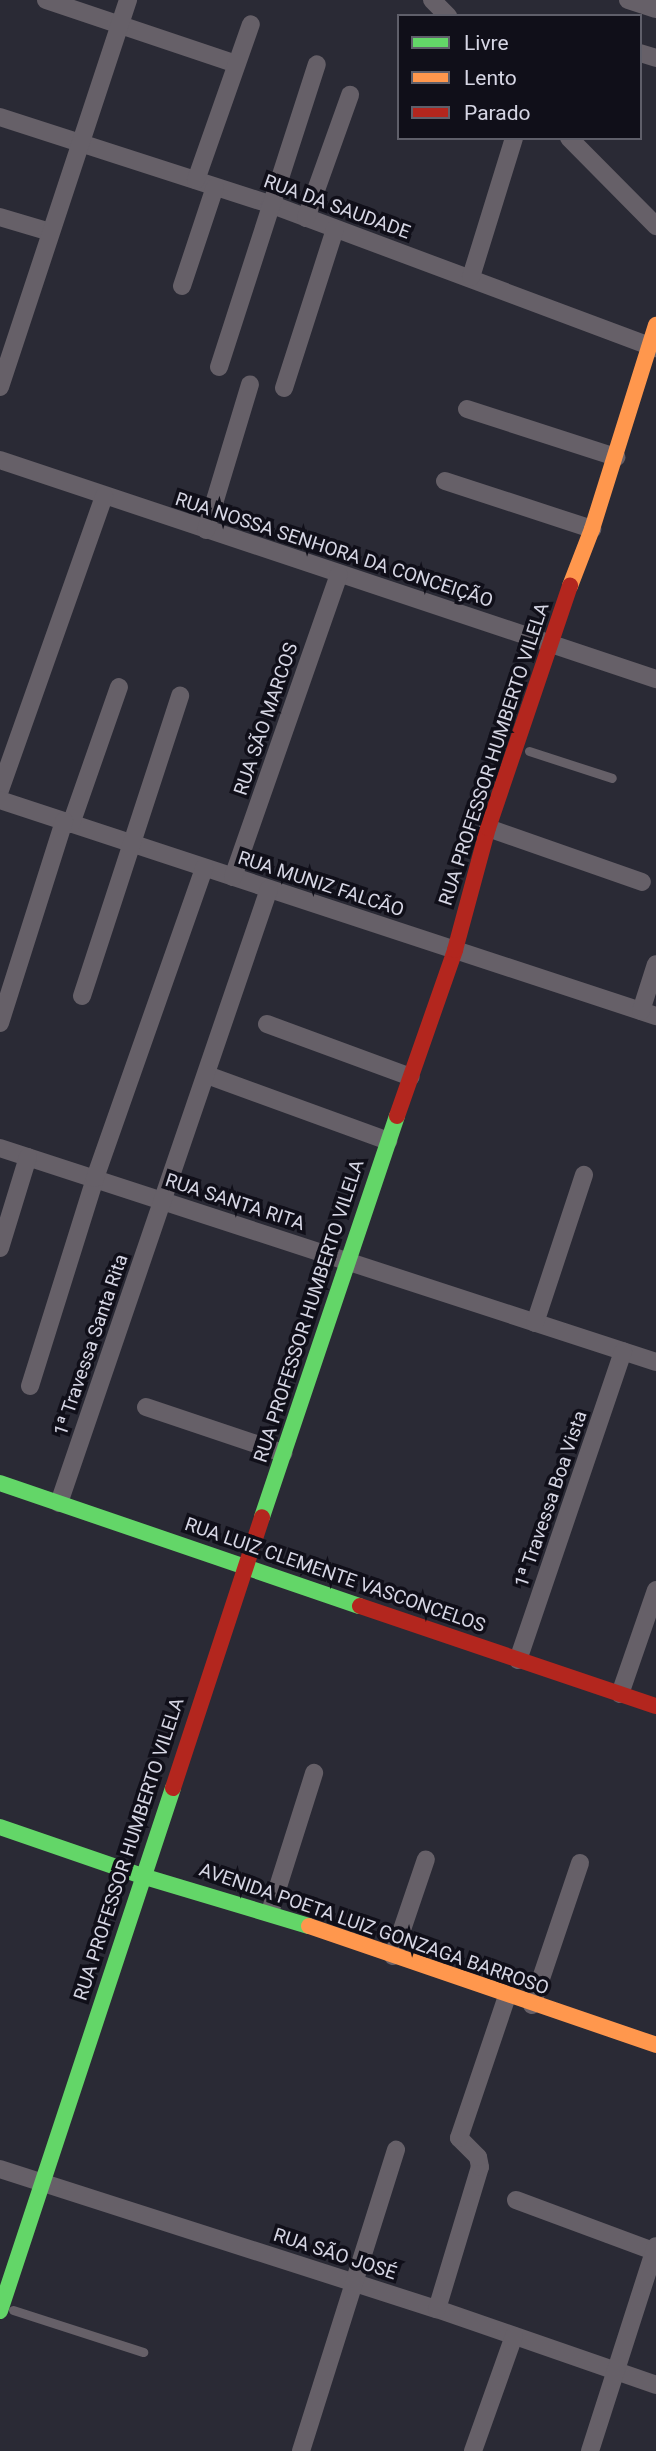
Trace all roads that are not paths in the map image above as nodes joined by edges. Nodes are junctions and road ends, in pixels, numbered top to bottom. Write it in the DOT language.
graph roads {
  1 [pos="46,0"];
  2 [pos="128,0"];
  3 [pos="432,0"];
  4 [pos="631,0"];
  5 [pos="656,9"];
  6 [pos="445,14"];
  7 [pos="251,24"];
  8 [pos="120,26"];
  9 [pos="236,64"];
  10 [pos="317,64"];
  11 [pos="349,95"];
  12 [pos="0,117"];
  13 [pos="513,140"];
  14 [pos="571,140"];
  15 [pos="81,144"];
  16 [pos="196,180"];
  17 [pos="215,187"];
  18 [pos="270,204"];
  19 [pos="0,217"];
  20 [pos="306,218"];
  21 [pos="656,226"];
  22 [pos="335,229"];
  23 [pos="43,230"];
  24 [pos="471,277"];
  25 [pos="182,286"];
  26 [pos="656,325"];
  27 [pos="653,346"];
  28 [pos="219,367"];
  29 [pos="250,384"];
  30 [pos="0,387"];
  31 [pos="284,388"];
  32 [pos="467,409"];
  33 [pos="616,457"];
  34 [pos="0,460"];
  35 [pos="445,481"];
  36 [pos="104,496"];
  37 [pos="592,529"];
  38 [pos="206,530"];
  39 [pos="339,575"];
  40 [pos="549,642"];
  41 [pos="656,679"];
  42 [pos="119,687"];
  43 [pos="180,696"];
  44 [pos="522,749"];
  45 [pos="612,778"];
  46 [pos="0,790"];
  47 [pos="0,800"];
  48 [pos="68,823"];
  49 [pos="488,828"];
  50 [pos="133,844"];
  51 [pos="204,867"];
  52 [pos="233,877"];
  53 [pos="642,883"];
  54 [pos="269,889"];
  55 [pos="454,950"];
  56 [pos="656,964"];
  57 [pos="82,996"];
  58 [pos="648,1014"];
  59 [pos="0,1023"];
  60 [pos="267,1024"];
  61 [pos="207,1075"];
  62 [pos="411,1077"];
  63 [pos="388,1141"];
  64 [pos="0,1148"];
  65 [pos="28,1157"];
  66 [pos="584,1175"];
  67 [pos="95,1178"];
  68 [pos="164,1201"];
  69 [pos="0,1248"];
  70 [pos="347,1260"];
  71 [pos="535,1322"];
  72 [pos="622,1351"];
  73 [pos="656,1363"];
  74 [pos="30,1387"];
  75 [pos="146,1407"];
  76 [pos="283,1453"];
  77 [pos="0,1483"];
  78 [pos="59,1503"];
  79 [pos="246,1566"];
  80 [pos="656,1590"];
  81 [pos="519,1660"];
  82 [pos="621,1694"];
  83 [pos="656,1706"];
  84 [pos="314,1773"];
  85 [pos="0,1827"];
  86 [pos="426,1858"];
  87 [pos="580,1863"];
  88 [pos="142,1876"];
  89 [pos="270,1912"];
  90 [pos="393,1956"];
  91 [pos="507,1996"];
  92 [pos="532,2005"];
  93 [pos="656,2045"];
  94 [pos="396,2150"];
  95 [pos="0,2169"];
  96 [pos="40,2183"];
  97 [pos="516,2200"];
  98 [pos="655,2250"];
  99 [pos="355,2283"];
  100 [pos="5,2309"];
  101 [pos="437,2309"];
  102 [pos="514,2336"];
  103 [pos="143,2352"];
  104 [pos="616,2371"];
  105 [pos="656,2385"];
  106 [pos="301,2451"];
  107 [pos="473,2451"];
  108 [pos="590,2451"];
  1 -- 8 [label="street"];
  2 -- 8 [label="street"];
  3 -- 6 [label="street"];
  4 -- 5 [label="street"];
  7 -- 9 [label="street"];
  8 -- 9 [label="street"];
  8 -- 15 [label="street"];
  9 -- 16 [label="street"];
  10 -- 18 [label="street"];
  11 -- 20 [label="street"];
  12 -- 15 [label="street, RUA DA SAUDADE"];
  13 -- 24 [label="street"];
  14 -- 21 [label="street"];
  15 -- 16 [label="street, RUA DA SAUDADE"];
  15 -- 23 [label="street"];
  16 -- 17 [label="street, RUA DA SAUDADE"];
  17 -- 18 [label="street, RUA DA SAUDADE"];
  17 -- 25 [label="street"];
  18 -- 20 [label="street, RUA DA SAUDADE"];
  18 -- 28 [label="street"];
  19 -- 23 [label="street"];
  20 -- 22 [label="street, RUA DA SAUDADE"];
  22 -- 24 [label="street, RUA DA SAUDADE"];
  22 -- 31 [label="street"];
  23 -- 30 [label="street"];
  24 -- 27 [label="street, RUA DA SAUDADE"];
  26 -- 27 [label="street, RUA PROFESSOR HUMBERTO VILELA"];
  27 -- 33 [label="street, RUA PROFESSOR HUMBERTO VILELA"];
  29 -- 38 [label="street"];
  32 -- 33 [label="street"];
  33 -- 37 [label="street, RUA PROFESSOR HUMBERTO VILELA"];
  34 -- 36 [label="street, RUA NOSSA SENHORA DA CONCEIÇÃO"];
  35 -- 37 [label="street"];
  36 -- 38 [label="street, RUA NOSSA SENHORA DA CONCEIÇÃO"];
  36 -- 46 [label="street"];
  37 -- 40 [label="street, RUA PROFESSOR HUMBERTO VILELA"];
  38 -- 39 [label="street, RUA NOSSA SENHORA DA CONCEIÇÃO"];
  39 -- 40 [label="street, RUA NOSSA SENHORA DA CONCEIÇÃO"];
  39 -- 52 [label="street, RUA SÃO MARCOS"];
  40 -- 41 [label="street, RUA NOSSA SENHORA DA CONCEIÇÃO"];
  40 -- 44 [label="street, RUA PROFESSOR HUMBERTO VILELA"];
  42 -- 48 [label="street"];
  43 -- 50 [label="street"];
  44 -- 45 [label="lane"];
  44 -- 49 [label="street, RUA PROFESSOR HUMBERTO VILELA"];
  47 -- 48 [label="street, RUA MUNIZ FALCÃO"];
  48 -- 50 [label="street, RUA MUNIZ FALCÃO"];
  48 -- 59 [label="street"];
  49 -- 53 [label="street"];
  49 -- 55 [label="street, RUA PROFESSOR HUMBERTO VILELA"];
  50 -- 51 [label="street, RUA MUNIZ FALCÃO"];
  50 -- 57 [label="street"];
  51 -- 52 [label="street, RUA MUNIZ FALCÃO"];
  51 -- 67 [label="street"];
  52 -- 54 [label="street, RUA MUNIZ FALCÃO"];
  54 -- 55 [label="street, RUA MUNIZ FALCÃO"];
  54 -- 61 [label="street, 1ª Travessa Santa Rita"];
  55 -- 58 [label="street, RUA MUNIZ FALCÃO"];
  55 -- 62 [label="street, RUA PROFESSOR HUMBERTO VILELA"];
  56 -- 58 [label="street"];
  60 -- 62 [label="street"];
  61 -- 63 [label="street"];
  61 -- 68 [label="street, 1ª Travessa Santa Rita"];
  62 -- 63 [label="street, RUA PROFESSOR HUMBERTO VILELA"];
  63 -- 70 [label="street, RUA PROFESSOR HUMBERTO VILELA"];
  64 -- 65 [label="street, RUA SANTA RITA"];
  65 -- 67 [label="street, RUA SANTA RITA"];
  65 -- 69 [label="street"];
  66 -- 71 [label="street"];
  67 -- 68 [label="street, RUA SANTA RITA"];
  67 -- 74 [label="street"];
  68 -- 70 [label="street, RUA SANTA RITA"];
  68 -- 78 [label="street, 1ª Travessa Santa Rita"];
  70 -- 71 [label="street, RUA SANTA RITA"];
  70 -- 76 [label="street, RUA PROFESSOR HUMBERTO VILELA"];
  71 -- 72 [label="street, RUA SANTA RITA"];
  72 -- 73 [label="street, RUA SANTA RITA"];
  72 -- 81 [label="street, 1ª Travessa Boa Vista"];
  75 -- 76 [label="street"];
  76 -- 79 [label="street, RUA PROFESSOR HUMBERTO VILELA"];
  77 -- 78 [label="street, RUA LUIZ CLEMENTE VASCONCELOS"];
  78 -- 79 [label="street, RUA LUIZ CLEMENTE VASCONCELOS"];
  79 -- 81 [label="street, RUA LUIZ CLEMENTE VASCONCELOS"];
  79 -- 88 [label="street, RUA PROFESSOR HUMBERTO VILELA"];
  80 -- 82 [label="street"];
  81 -- 82 [label="street, RUA LUIZ CLEMENTE VASCONCELOS"];
  82 -- 83 [label="street, RUA LUIZ CLEMENTE VASCONCELOS"];
  84 -- 89 [label="street"];
  85 -- 88 [label="street, AVENIDA POETA LUIZ GONZAGA BARROSO"];
  86 -- 90 [label="street"];
  87 -- 92 [label="street"];
  88 -- 89 [label="street, AVENIDA POETA LUIZ GONZAGA BARROSO"];
  88 -- 96 [label="street, RUA PROFESSOR HUMBERTO VILELA"];
  89 -- 90 [label="street, AVENIDA POETA LUIZ GONZAGA BARROSO"];
  90 -- 91 [label="street, AVENIDA POETA LUIZ GONZAGA BARROSO"];
  91 -- 92 [label="street, AVENIDA POETA LUIZ GONZAGA BARROSO"];
  91 -- 101 [label="street"];
  92 -- 93 [label="street, AVENIDA POETA LUIZ GONZAGA BARROSO"];
  94 -- 99 [label="street"];
  95 -- 96 [label="street, RUA SÃO JOSÉ"];
  96 -- 99 [label="street, RUA SÃO JOSÉ"];
  96 -- 100 [label="street, RUA PROFESSOR HUMBERTO VILELA"];
  97 -- 98 [label="street"];
  98 -- 104 [label="street"];
  99 -- 101 [label="street, RUA SÃO JOSÉ"];
  99 -- 106 [label="street"];
  100 -- 103 [label="lane"];
  101 -- 102 [label="street, RUA SÃO JOSÉ"];
  102 -- 104 [label="street, RUA SÃO JOSÉ"];
  102 -- 107 [label="street"];
  104 -- 105 [label="street, RUA SÃO JOSÉ"];
  104 -- 108 [label="street"];
}
